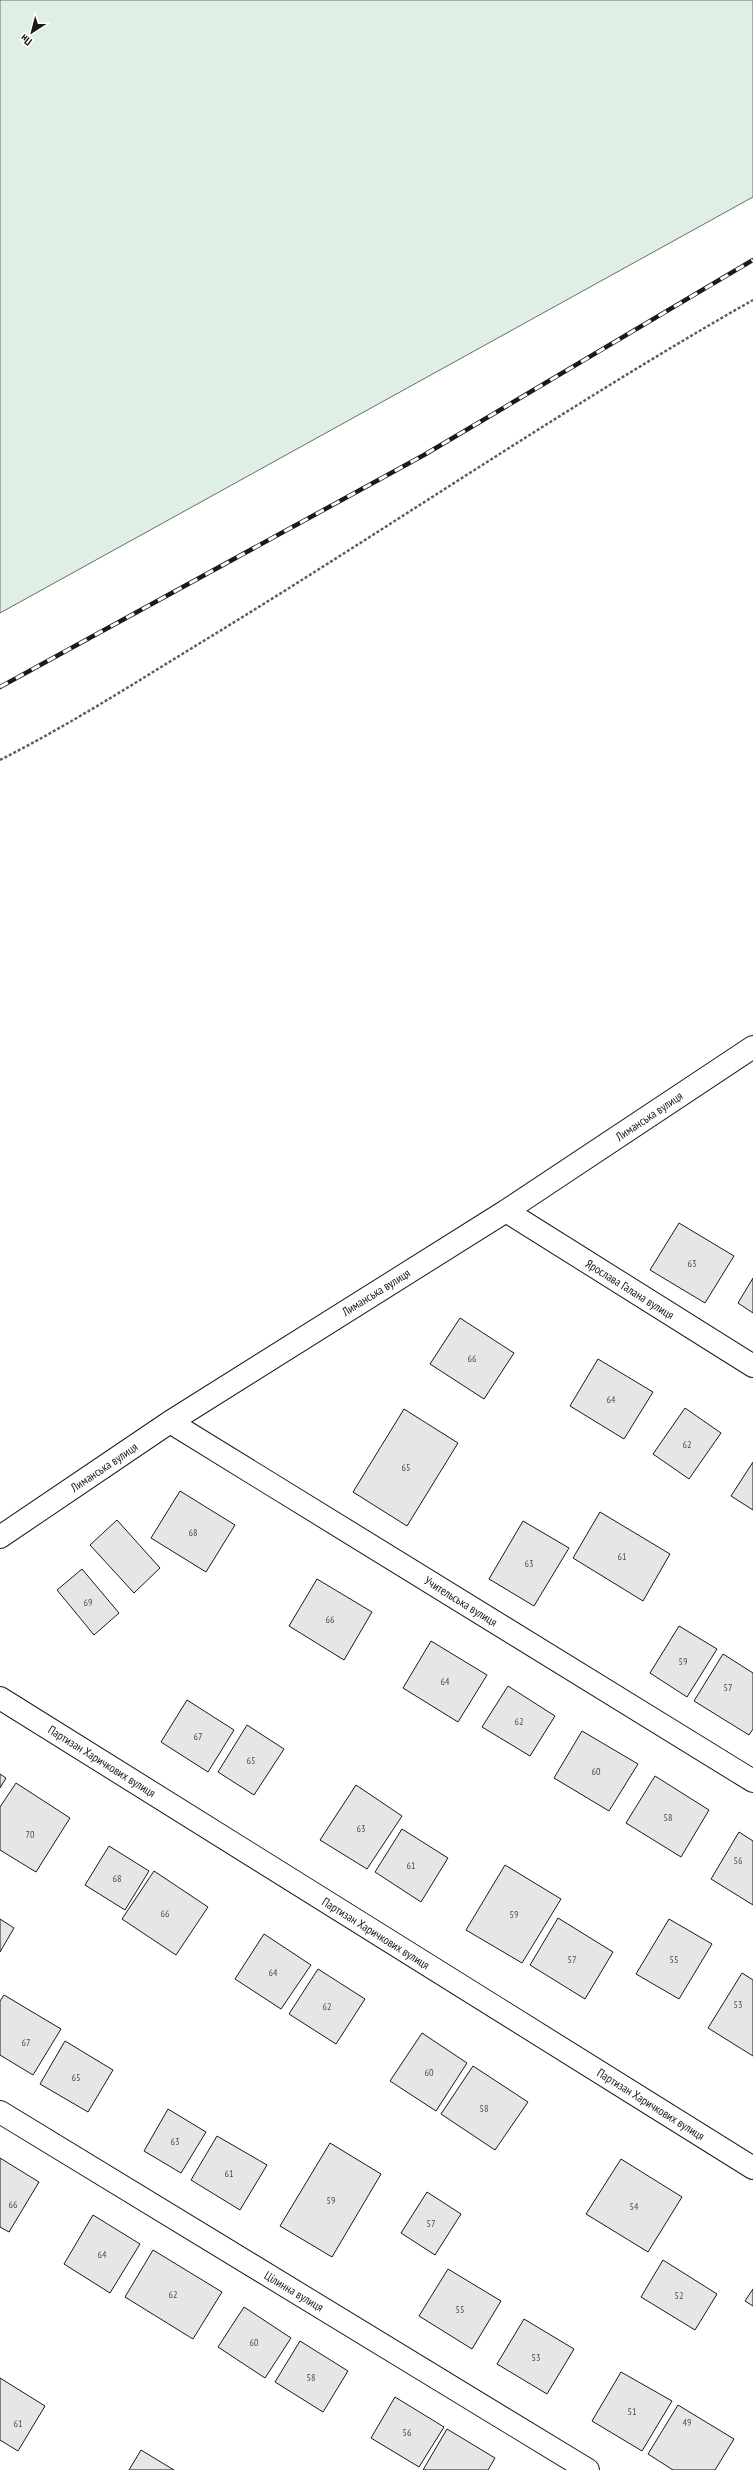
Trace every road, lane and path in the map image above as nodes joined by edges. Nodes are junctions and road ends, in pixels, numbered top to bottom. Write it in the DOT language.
graph roads {
  1 [pos="753,300"];
  2 [pos="0,760"];
  3 [pos="753,1047"];
  4 [pos="506,1211"];
  5 [pos="753,1366"];
  6 [pos="170,1422"];
  7 [pos="0,1537"];
  8 [pos="0,1698"];
  9 [pos="753,1781"];
  10 [pos="0,2112"];
  11 [pos="753,2168"];
  12 [pos="588,2470"];
  1 -- 2 [label="path"];
  3 -- 4 [label="street, Лиманська вулиця"];
  4 -- 5 [label="street, Ярослава Галана вулиця"];
  4 -- 6 [label="street, Лиманська вулиця"];
  6 -- 7 [label="street, Лиманська вулиця"];
  6 -- 9 [label="street, Учительська вулиця"];
  8 -- 11 [label="street, Партизан Харичкових вулиця"];
  10 -- 12 [label="street, Цілинна вулиця"];
}
